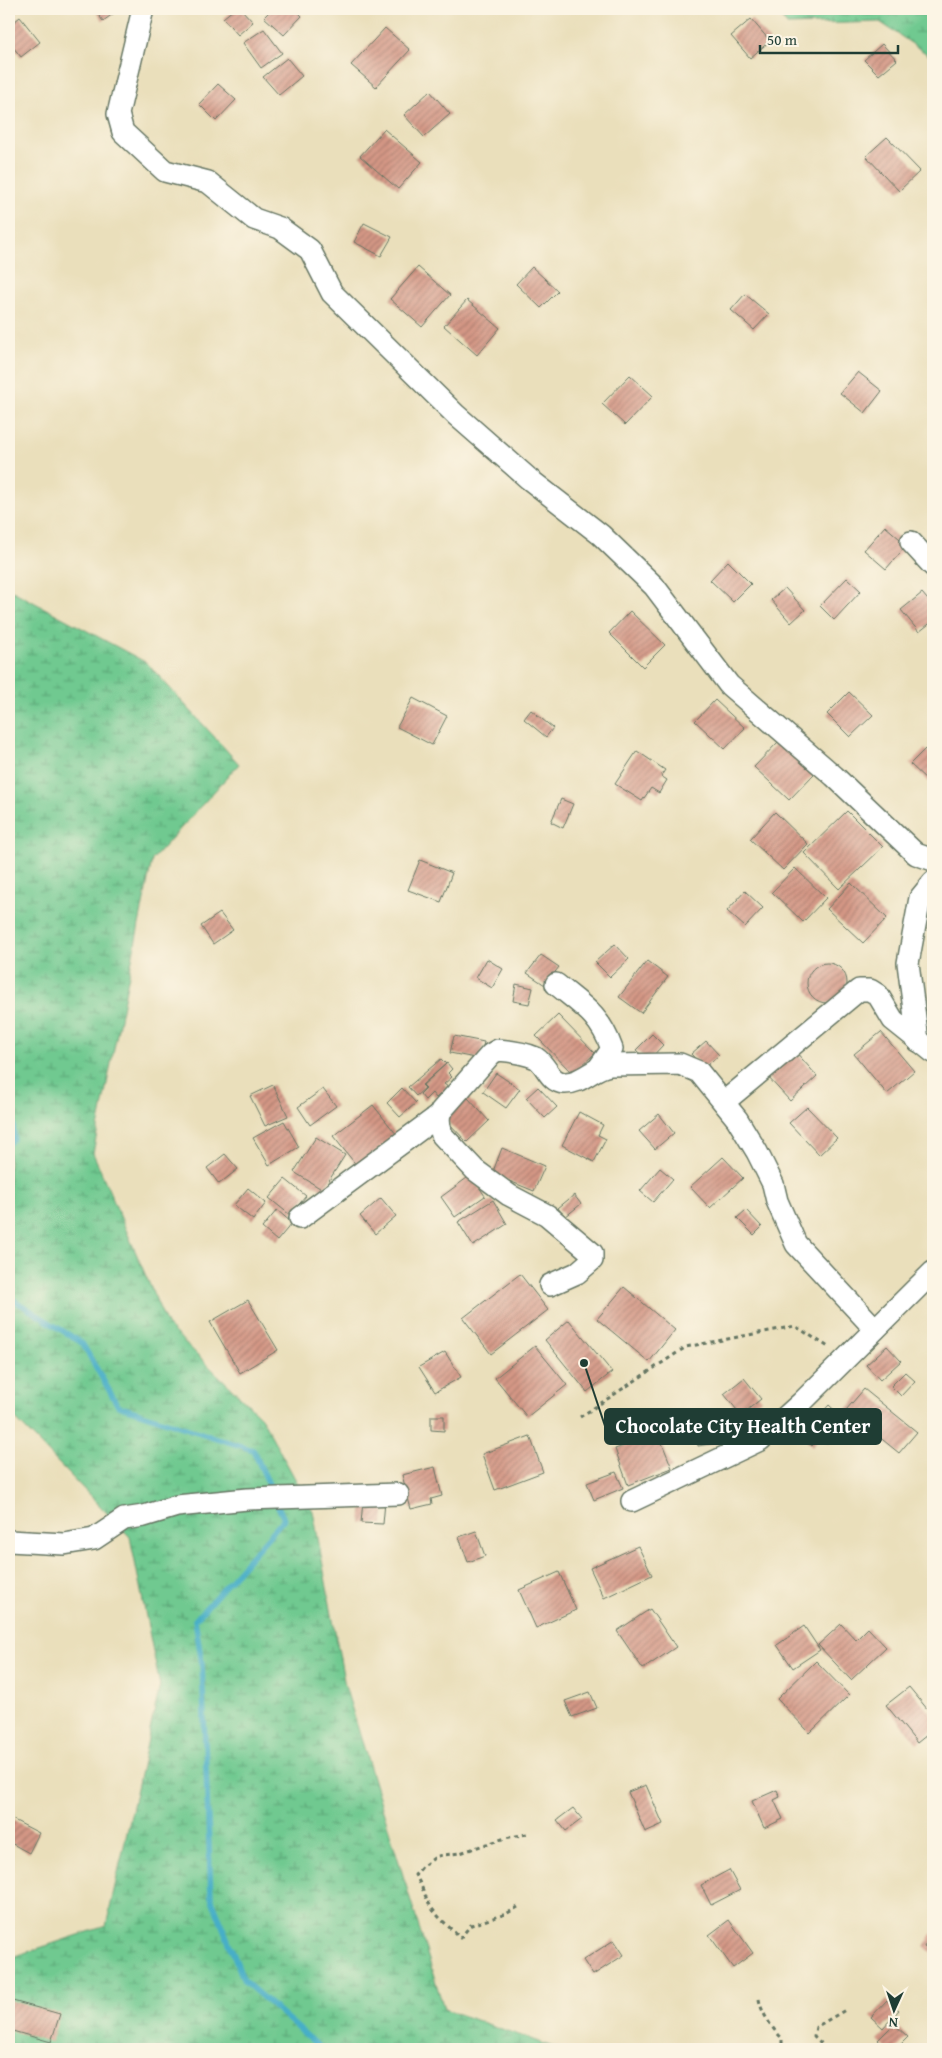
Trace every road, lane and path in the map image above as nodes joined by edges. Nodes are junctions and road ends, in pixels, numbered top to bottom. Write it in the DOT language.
graph roads {
  1 [pos="143,9"];
  2 [pos="910,542"];
  3 [pos="933,566"];
  4 [pos="933,860"];
  5 [pos="933,882"];
  6 [pos="556,984"];
  7 [pos="926,1046"];
  8 [pos="600,1066"];
  9 [pos="724,1102"];
  10 [pos="438,1116"];
  11 [pos="300,1218"];
  12 [pos="933,1272"];
  13 [pos="550,1285"];
  14 [pos="875,1329"];
  15 [pos="845,1358"];
  16 [pos="580,1417"];
  17 [pos="398,1494"];
  18 [pos="632,1500"];
  19 [pos="9,1541"];
  20 [pos="527,1834"];
  21 [pos="518,1907"];
  22 [pos="759,1999"];
  23 [pos="847,2009"];
  24 [pos="782,2049"];
  25 [pos="827,2049"];
  1 -- 4 [label="street"];
  2 -- 3 [label="street"];
  5 -- 7 [label="street"];
  6 -- 8 [label="street"];
  7 -- 9 [label="street"];
  8 -- 9 [label="street"];
  8 -- 10 [label="street"];
  9 -- 14 [label="street"];
  10 -- 11 [label="street"];
  10 -- 13 [label="street"];
  12 -- 14 [label="street"];
  14 -- 15 [label="street"];
  15 -- 16 [label="path"];
  15 -- 18 [label="street"];
  17 -- 19 [label="street"];
  20 -- 21 [label="path"];
  22 -- 24 [label="path"];
  23 -- 25 [label="path"];
}
